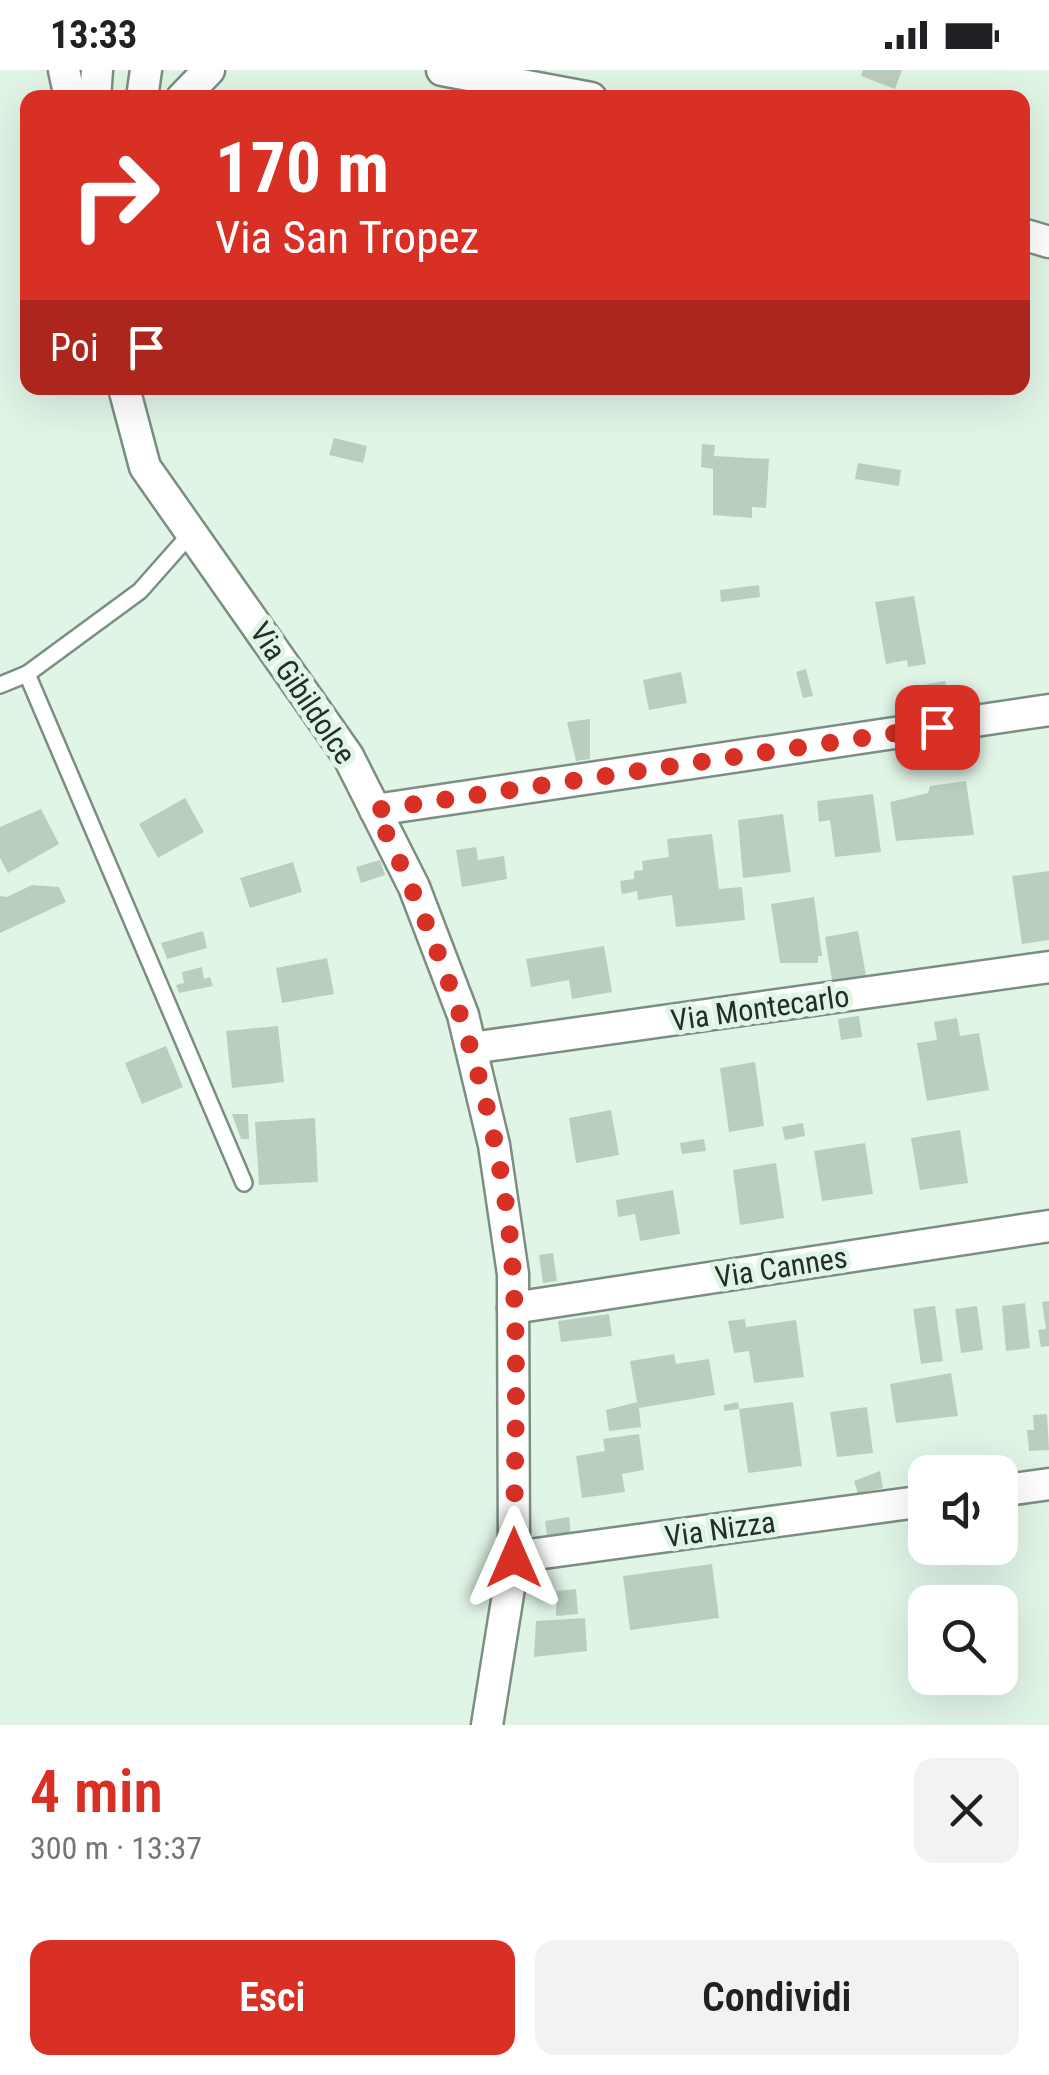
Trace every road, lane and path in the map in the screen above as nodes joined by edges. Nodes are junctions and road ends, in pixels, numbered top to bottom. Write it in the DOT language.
graph roads {
  1 [pos="209,70"];
  2 [pos="442,70"];
  3 [pos="538,79"];
  4 [pos="190,90"];
  5 [pos="568,90"];
  6 [pos="126,395"];
  7 [pos="193,531"];
  8 [pos="27,674"];
  9 [pos="0,686"];
  10 [pos="1049,710"];
  11 [pos="375,810"];
  12 [pos="1049,967"];
  13 [pos="471,1048"];
  14 [pos="244,1183"];
  15 [pos="1049,1226"];
  16 [pos="513,1308"];
  17 [pos="1049,1484"];
  18 [pos="1018,1488"];
  19 [pos="908,1503"];
  20 [pos="514,1558"];
  21 [pos="487,1725"];
  1 -- 4 [label="street"];
  2 -- 3 [label="street"];
  3 -- 5 [label="street"];
  6 -- 7 [label="street, Via Gibildolce"];
  7 -- 8 [label="lane"];
  7 -- 11 [label="street, Via Gibildolce"];
  8 -- 9 [label="lane"];
  8 -- 14 [label="lane"];
  10 -- 11 [label="street"];
  11 -- 13 [label="street, Via Gibildolce"];
  12 -- 13 [label="street, Via Montecarlo"];
  13 -- 16 [label="street, Via Gibildolce"];
  15 -- 16 [label="street, Via Cannes"];
  16 -- 20 [label="street, Via Gibildolce"];
  17 -- 18 [label="street"];
  19 -- 20 [label="street, Via Nizza"];
  20 -- 21 [label="street, Via Gibildolce"];
}
